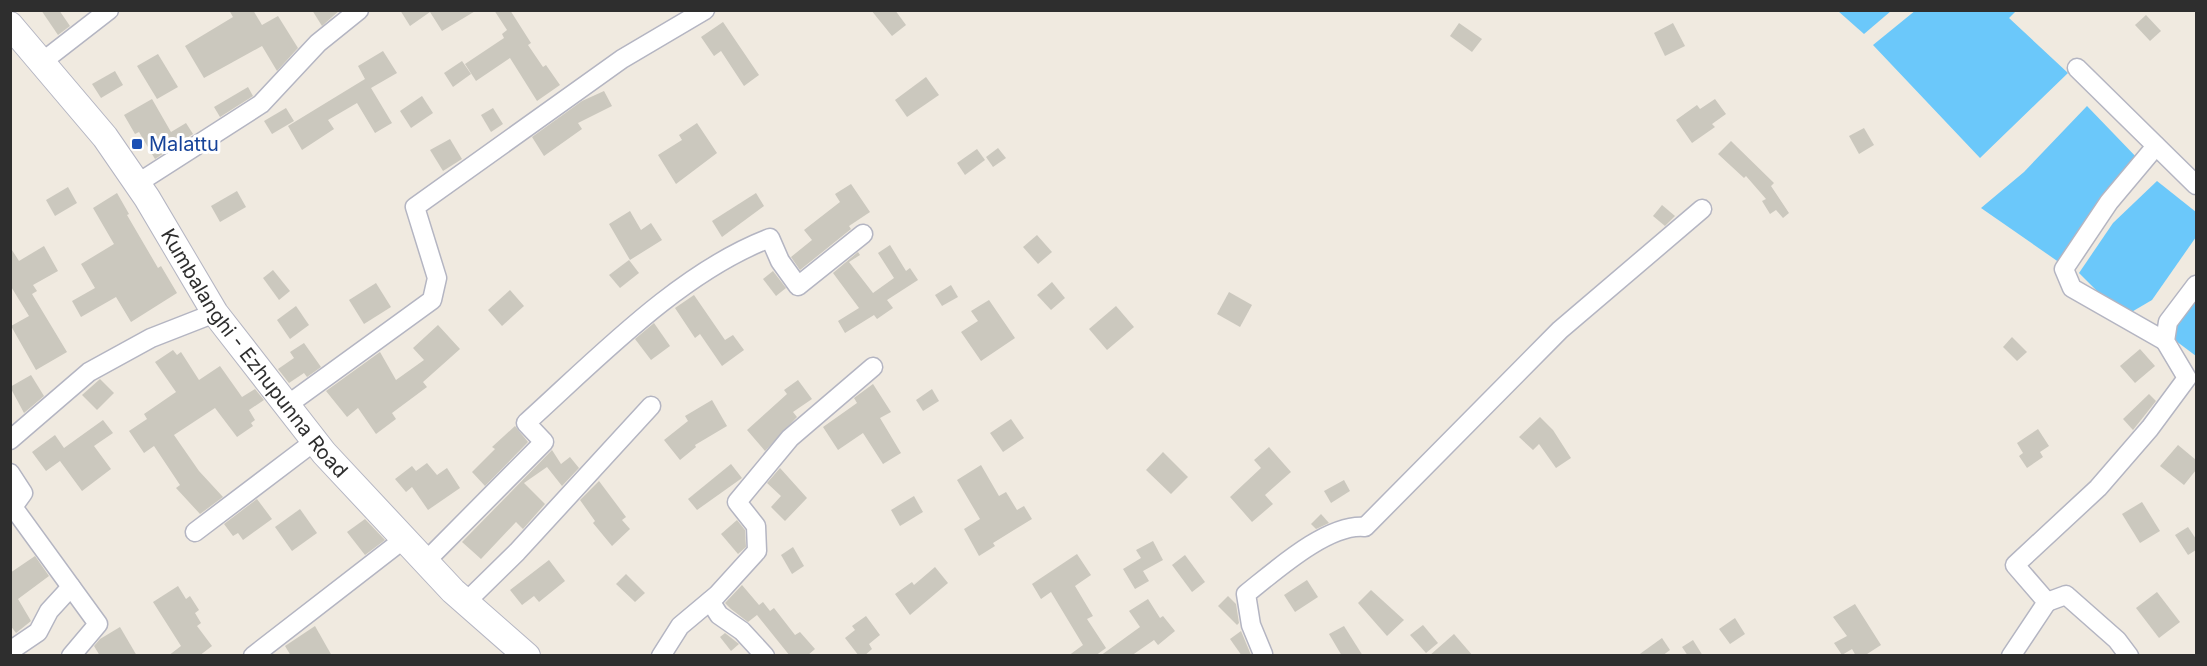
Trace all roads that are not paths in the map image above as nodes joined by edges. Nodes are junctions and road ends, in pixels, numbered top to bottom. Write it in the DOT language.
graph roads {
  1 [pos="109,10"];
  2 [pos="359,10"];
  3 [pos="705,10"];
  4 [pos="10,25"];
  5 [pos="42,62"];
  6 [pos="2077,68"];
  7 [pos="2156,146"];
  8 [pos="138,183"];
  9 [pos="2196,185"];
  10 [pos="1702,209"];
  11 [pos="862,234"];
  12 [pos="2196,285"];
  13 [pos="215,313"];
  14 [pos="2165,341"];
  15 [pos="873,367"];
  16 [pos="286,406"];
  17 [pos="651,406"];
  18 [pos="10,440"];
  19 [pos="315,441"];
  20 [pos="10,473"];
  21 [pos="195,532"];
  22 [pos="404,539"];
  23 [pos="425,562"];
  24 [pos="71,587"];
  25 [pos="710,601"];
  26 [pos="466,602"];
  27 [pos="2047,602"];
  28 [pos="10,651"];
  29 [pos="520,653"];
  30 [pos="71,656"];
  31 [pos="253,656"];
  32 [pos="661,656"];
  33 [pos="765,656"];
  34 [pos="1262,656"];
  35 [pos="2011,656"];
  36 [pos="2129,656"];
  1 -- 5 [label="street"];
  2 -- 8 [label="street"];
  3 -- 16 [label="street"];
  4 -- 5 [label="main road, Kumbalanghi - Ezhupunna Road"];
  5 -- 8 [label="main road, Kumbalanghi - Ezhupunna Road"];
  6 -- 7 [label="street"];
  7 -- 9 [label="street"];
  7 -- 14 [label="street"];
  8 -- 13 [label="main road, Kumbalanghi - Ezhupunna Road"];
  10 -- 34 [label="street"];
  11 -- 23 [label="street"];
  12 -- 14 [label="street"];
  13 -- 16 [label="main road, Kumbalanghi - Ezhupunna Road"];
  13 -- 18 [label="street"];
  14 -- 27 [label="street"];
  15 -- 25 [label="street"];
  16 -- 19 [label="main road, Kumbalanghi - Ezhupunna Road"];
  17 -- 26 [label="street"];
  19 -- 21 [label="street"];
  19 -- 22 [label="main road, Kumbalanghi - Ezhupunna Road"];
  20 -- 24 [label="street"];
  22 -- 23 [label="main road, Kumbalanghi - Ezhupunna Road"];
  22 -- 31 [label="street"];
  23 -- 26 [label="main road, Kumbalanghi - Ezhupunna Road"];
  24 -- 28 [label="street"];
  24 -- 30 [label="street"];
  25 -- 32 [label="street"];
  25 -- 33 [label="street"];
  26 -- 29 [label="main road, Kumbalanghi - Ezhupunna Road"];
  27 -- 35 [label="street"];
  27 -- 36 [label="street"];
}
